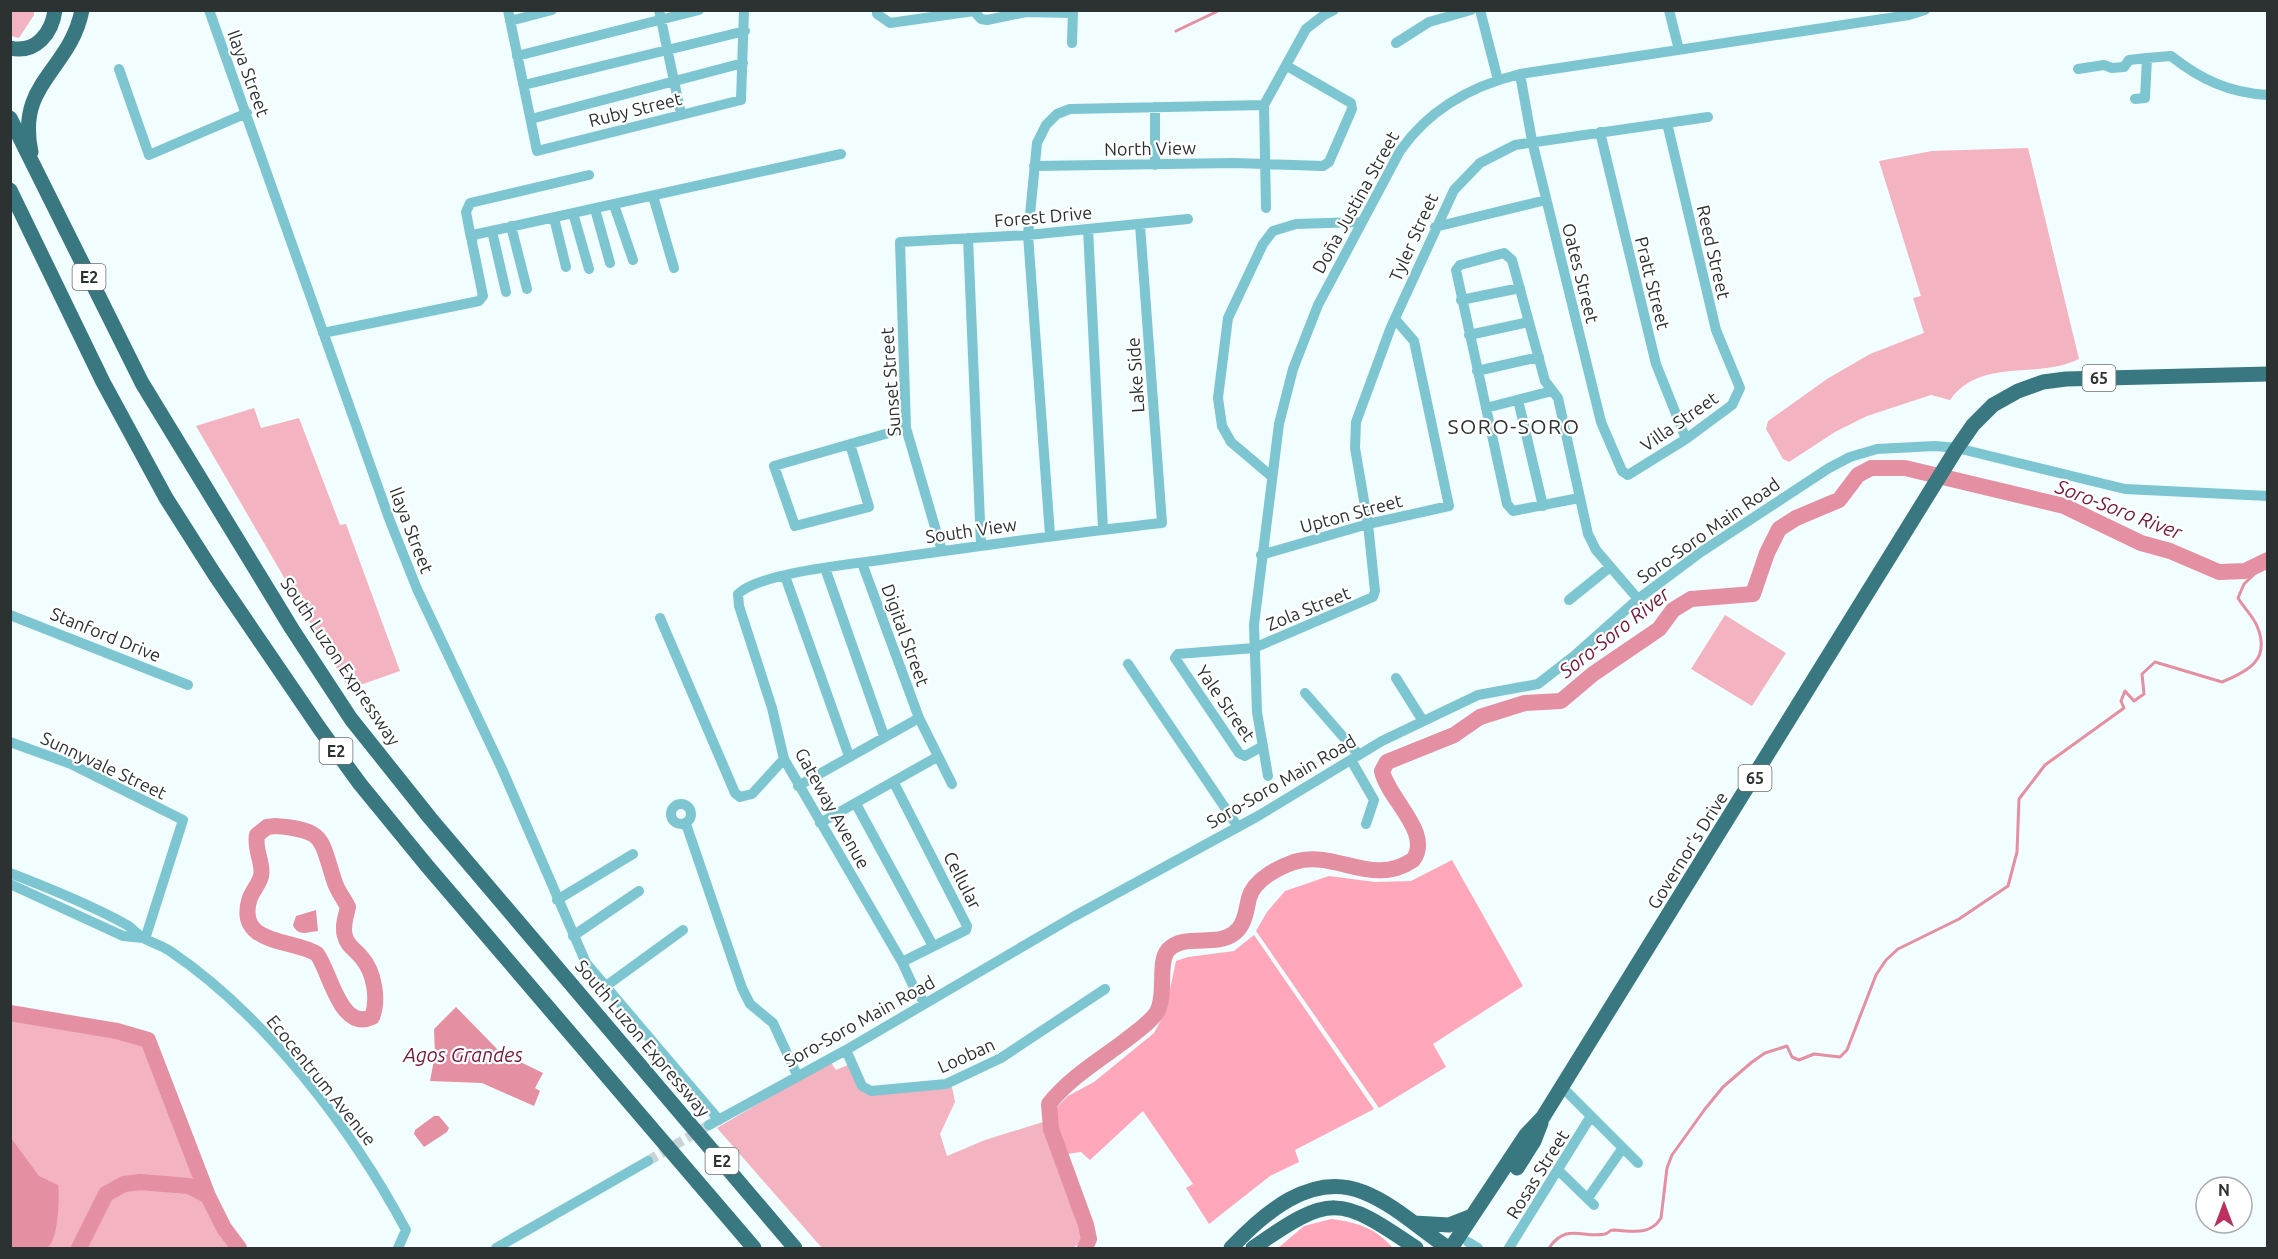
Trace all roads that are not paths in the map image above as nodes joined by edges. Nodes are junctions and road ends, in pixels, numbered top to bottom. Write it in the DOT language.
graph roads {
  1 [pos="56,10"];
  2 [pos="82,10"];
  3 [pos="209,10"];
  4 [pos="552,10"];
  5 [pos="699,10"];
  6 [pos="744,10"];
  7 [pos="877,10"];
  8 [pos="1334,10"];
  9 [pos="1472,10"];
  10 [pos="1480,10"];
  11 [pos="1669,10"];
  12 [pos="1925,10"];
  13 [pos="973,11"];
  14 [pos="1026,11"];
  15 [pos="1073,12"];
  16 [pos="1450,13"];
  17 [pos="660,15"];
  18 [pos="509,16"];
  19 [pos="745,31"];
  20 [pos="1072,43"];
  21 [pos="1396,43"];
  22 [pos="10,48"];
  23 [pos="668,50"];
  24 [pos="1679,50"];
  25 [pos="517,56"];
  26 [pos="2147,58"];
  27 [pos="743,63"];
  28 [pos="1287,66"];
  29 [pos="119,69"];
  30 [pos="2078,69"];
  31 [pos="1520,74"];
  32 [pos="1498,80"];
  33 [pos="674,81"];
  34 [pos="524,85"];
  35 [pos="2268,95"];
  36 [pos="2135,99"];
  37 [pos="1264,105"];
  38 [pos="1155,107"];
  39 [pos="247,112"];
  40 [pos="681,114"];
  41 [pos="1708,117"];
  42 [pos="10,118"];
  43 [pos="531,119"];
  44 [pos="1667,123"];
  45 [pos="1600,132"];
  46 [pos="1532,141"];
  47 [pos="841,154"];
  48 [pos="1155,165"];
  49 [pos="1266,165"];
  50 [pos="1034,166"];
  51 [pos="36,172"];
  52 [pos="589,175"];
  53 [pos="10,190"];
  54 [pos="653,196"];
  55 [pos="1546,200"];
  56 [pos="614,205"];
  57 [pos="1266,208"];
  58 [pos="595,209"];
  59 [pos="573,213"];
  60 [pos="554,218"];
  61 [pos="1188,219"];
  62 [pos="1360,222"];
  63 [pos="1140,225"];
  64 [pos="511,226"];
  65 [pos="1435,227"];
  66 [pos="1088,229"];
  67 [pos="492,231"];
  68 [pos="1028,235"];
  69 [pos="471,238"];
  70 [pos="968,238"];
  71 [pos="900,242"];
  72 [pos="633,260"];
  73 [pos="610,263"];
  74 [pos="566,267"];
  75 [pos="674,268"];
  76 [pos="589,269"];
  77 [pos="1520,288"];
  78 [pos="527,289"];
  79 [pos="506,292"];
  80 [pos="1461,300"];
  81 [pos="1395,319"];
  82 [pos="1530,322"];
  83 [pos="323,333"];
  84 [pos="1469,335"];
  85 [pos="1539,357"];
  86 [pos="1477,371"];
  87 [pos="2268,374"];
  88 [pos="1740,385"];
  89 [pos="1552,391"];
  90 [pos="1518,400"];
  91 [pos="1485,408"];
  92 [pos="906,428"];
  93 [pos="1686,439"];
  94 [pos="850,444"];
  95 [pos="1954,453"];
  96 [pos="1626,475"];
  97 [pos="1271,476"];
  98 [pos="2268,496"];
  99 [pos="1579,498"];
  100 [pos="1543,506"];
  101 [pos="1162,522"];
  102 [pos="1368,524"];
  103 [pos="1103,529"];
  104 [pos="1050,535"];
  105 [pos="981,545"];
  106 [pos="942,551"];
  107 [pos="1261,555"];
  108 [pos="862,563"];
  109 [pos="1610,567"];
  110 [pos="825,568"];
  111 [pos="784,576"];
  112 [pos="1638,599"];
  113 [pos="1569,600"];
  114 [pos="10,615"];
  115 [pos="660,618"];
  116 [pos="1254,648"];
  117 [pos="1128,664"];
  118 [pos="1396,678"];
  119 [pos="188,685"];
  120 [pos="1305,693"];
  121 [pos="919,718"];
  122 [pos="1424,721"];
  123 [pos="884,736"];
  124 [pos="10,742"];
  125 [pos="1263,746"];
  126 [pos="849,756"];
  127 [pos="938,757"];
  128 [pos="1355,757"];
  129 [pos="784,759"];
  130 [pos="1268,776"];
  131 [pos="894,783"];
  132 [pos="952,784"];
  133 [pos="798,786"];
  134 [pos="856,804"];
  135 [pos="820,823"];
  136 [pos="686,824"];
  137 [pos="1366,824"];
  138 [pos="1238,827"];
  139 [pos="633,855"];
  140 [pos="10,873"];
  141 [pos="10,884"];
  142 [pos="639,891"];
  143 [pos="557,900"];
  144 [pos="683,930"];
  145 [pos="573,936"];
  146 [pos="145,939"];
  147 [pos="933,946"];
  148 [pos="902,962"];
  149 [pos="606,986"];
  150 [pos="1105,988"];
  151 [pos="925,1003"];
  152 [pos="645,1033"];
  153 [pos="846,1050"];
  154 [pos="797,1075"];
  155 [pos="1562,1087"];
  156 [pos="1591,1116"];
  157 [pos="1543,1117"];
  158 [pos="1622,1149"];
  159 [pos="648,1161"];
  160 [pos="1638,1163"];
  161 [pos="1559,1171"];
  162 [pos="1475,1214"];
  163 [pos="1411,1223"];
  164 [pos="1384,1226"];
  165 [pos="1281,1229"];
  166 [pos="1470,1246"];
  167 [pos="398,1248"];
  168 [pos="496,1248"];
  169 [pos="754,1248"];
  170 [pos="795,1248"];
  171 [pos="1231,1248"];
  172 [pos="1253,1248"];
  173 [pos="1269,1248"];
  174 [pos="1399,1248"];
  175 [pos="1416,1248"];
  176 [pos="1450,1248"];
  177 [pos="1509,1248"];
  1 -- 22 [label="highway"];
  2 -- 51 [label="highway"];
  3 -- 39 [label="street, Ilaya Street"];
  4 -- 18 [label="street"];
  5 -- 17 [label="street"];
  6 -- 19 [label="street"];
  7 -- 13 [label="street"];
  8 -- 28 [label="street"];
  9 -- 16 [label="street"];
  10 -- 32 [label="street"];
  11 -- 24 [label="street"];
  12 -- 24 [label="street, Doña Justina Street"];
  13 -- 14 [label="street"];
  14 -- 15 [label="street"];
  15 -- 20 [label="street"];
  16 -- 21 [label="street"];
  17 -- 23 [label="street"];
  17 -- 25 [label="street"];
  18 -- 25 [label="street"];
  19 -- 23 [label="street"];
  19 -- 27 [label="street"];
  23 -- 33 [label="street"];
  23 -- 34 [label="street"];
  24 -- 31 [label="street, Doña Justina Street"];
  25 -- 34 [label="street"];
  26 -- 30 [label="street"];
  26 -- 35 [label="street"];
  26 -- 36 [label="street"];
  27 -- 33 [label="street"];
  27 -- 40 [label="street, Ruby Street"];
  28 -- 37 [label="street"];
  28 -- 49 [label="street, North View"];
  29 -- 39 [label="street"];
  31 -- 32 [label="street, Doña Justina Street"];
  31 -- 46 [label="street, Oates Street"];
  32 -- 62 [label="street, Doña Justina Street"];
  33 -- 40 [label="street"];
  33 -- 43 [label="street"];
  34 -- 43 [label="street"];
  37 -- 38 [label="street"];
  37 -- 49 [label="street"];
  38 -- 48 [label="street"];
  38 -- 50 [label="street"];
  39 -- 83 [label="street, Ilaya Street"];
  40 -- 43 [label="street, Ruby Street"];
  41 -- 44 [label="street, Tyler Street"];
  42 -- 51 [label="highway, South Luzon Expressway / E2"];
  44 -- 45 [label="street, Tyler Street"];
  44 -- 88 [label="street, Reed Street"];
  45 -- 46 [label="street, Tyler Street"];
  45 -- 93 [label="street, Pratt Street"];
  46 -- 55 [label="street, Oates Street"];
  46 -- 65 [label="street, Tyler Street"];
  47 -- 54 [label="street"];
  48 -- 49 [label="street, North View"];
  48 -- 50 [label="street, North View"];
  49 -- 57 [label="street"];
  50 -- 68 [label="street"];
  51 -- 170 [label="highway, South Luzon Expressway / E2"];
  52 -- 69 [label="street"];
  53 -- 169 [label="highway, E2"];
  54 -- 56 [label="street"];
  54 -- 75 [label="street"];
  55 -- 65 [label="street"];
  55 -- 96 [label="street, Oates Street"];
  56 -- 58 [label="street"];
  56 -- 72 [label="street"];
  58 -- 59 [label="street"];
  58 -- 73 [label="street"];
  59 -- 60 [label="street"];
  59 -- 76 [label="street"];
  60 -- 64 [label="street"];
  60 -- 74 [label="street"];
  61 -- 63 [label="street, Forest Drive"];
  62 -- 97 [label="street, Doña Justina Street"];
  62 -- 97 [label="street"];
  63 -- 66 [label="street, Forest Drive"];
  63 -- 101 [label="street, Lake Side"];
  64 -- 67 [label="street"];
  64 -- 78 [label="street"];
  65 -- 81 [label="street, Tyler Street"];
  66 -- 68 [label="street, Forest Drive"];
  66 -- 103 [label="street"];
  67 -- 69 [label="street"];
  67 -- 79 [label="street"];
  68 -- 70 [label="street, Forest Drive"];
  68 -- 104 [label="street"];
  69 -- 83 [label="street"];
  70 -- 71 [label="street, Forest Drive"];
  70 -- 105 [label="street"];
  71 -- 92 [label="street, Sunset Street"];
  77 -- 80 [label="street"];
  77 -- 80 [label="street"];
  77 -- 82 [label="street"];
  80 -- 84 [label="street"];
  81 -- 102 [label="street, Tyler Street"];
  81 -- 102 [label="street, Upton Street"];
  82 -- 84 [label="street"];
  82 -- 85 [label="street"];
  83 -- 143 [label="street, Ilaya Street"];
  84 -- 86 [label="street"];
  85 -- 86 [label="street"];
  85 -- 89 [label="street"];
  86 -- 91 [label="street"];
  87 -- 95 [label="highway, 65"];
  88 -- 93 [label="street, Villa Street"];
  89 -- 90 [label="street"];
  89 -- 99 [label="street"];
  90 -- 91 [label="street"];
  90 -- 100 [label="street"];
  91 -- 100 [label="street"];
  92 -- 94 [label="street"];
  92 -- 106 [label="street, Sunset Street"];
  93 -- 96 [label="street, Villa Street"];
  94 -- 94 [label="street"];
  95 -- 98 [label="street, Soro-Soro Main Road"];
  95 -- 112 [label="street, Soro-Soro Main Road"];
  95 -- 155 [label="highway, Governor's Drive / 65"];
  97 -- 107 [label="street, Doña Justina Street"];
  99 -- 100 [label="street"];
  99 -- 109 [label="street"];
  101 -- 103 [label="street, South View"];
  102 -- 107 [label="street, Upton Street"];
  102 -- 116 [label="street, Zola Street"];
  103 -- 104 [label="street, South View"];
  104 -- 105 [label="street, South View"];
  105 -- 106 [label="street, South View"];
  106 -- 108 [label="street, South View"];
  107 -- 116 [label="street, Doña Justina Street"];
  108 -- 110 [label="street, South View"];
  108 -- 121 [label="street, Digital Street"];
  109 -- 112 [label="street"];
  109 -- 113 [label="street"];
  110 -- 111 [label="street, South View"];
  110 -- 123 [label="street"];
  111 -- 126 [label="street"];
  111 -- 129 [label="street, Gateway Avenue"];
  112 -- 122 [label="street, Soro-Soro Main Road"];
  114 -- 119 [label="street, Stanford Drive"];
  115 -- 129 [label="street"];
  116 -- 125 [label="street, Doña Justina Street"];
  116 -- 125 [label="street, Yale Street"];
  117 -- 138 [label="street"];
  118 -- 122 [label="street"];
  120 -- 128 [label="street"];
  121 -- 123 [label="street"];
  121 -- 127 [label="street, Digital Street"];
  122 -- 128 [label="street, Soro-Soro Main Road"];
  123 -- 126 [label="street"];
  124 -- 146 [label="street, Sunnyvale Street"];
  125 -- 130 [label="street, Doña Justina Street"];
  126 -- 133 [label="street"];
  127 -- 131 [label="street"];
  127 -- 132 [label="street, Digital Street"];
  128 -- 137 [label="street"];
  128 -- 138 [label="street, Soro-Soro Main Road"];
  129 -- 133 [label="street, Gateway Avenue"];
  131 -- 134 [label="street"];
  131 -- 147 [label="street, Cellular"];
  133 -- 135 [label="street, Gateway Avenue"];
  134 -- 135 [label="street"];
  134 -- 147 [label="street"];
  135 -- 148 [label="street, Gateway Avenue"];
  136 -- 154 [label="street"];
  138 -- 151 [label="street, Soro-Soro Main Road"];
  139 -- 143 [label="street"];
  140 -- 146 [label="street, Ecocentrum Avenue"];
  141 -- 146 [label="street, Ecocentrum Avenue"];
  142 -- 145 [label="street"];
  143 -- 145 [label="street, Ilaya Street"];
  144 -- 149 [label="street"];
  145 -- 149 [label="street, Ilaya Street"];
  146 -- 167 [label="street, Ecocentrum Avenue"];
  147 -- 148 [label="street, Cellular"];
  148 -- 151 [label="street, Gateway Avenue"];
  149 -- 152 [label="street, Ilaya Street"];
  150 -- 153 [label="street, Looban"];
  151 -- 153 [label="street, Soro-Soro Main Road"];
  152 -- 154 [label="street, Soro-Soro Main Road"];
  153 -- 154 [label="street, Soro-Soro Main Road"];
  155 -- 156 [label="street"];
  155 -- 157 [label="highway, Governor's Drive / 65"];
  156 -- 158 [label="street"];
  156 -- 161 [label="street, Rosas Street"];
  157 -- 162 [label="highway, Governor's Drive / 65"];
  157 -- 166 [label="highway, Governor's Drive / 65"];
  158 -- 160 [label="street"];
  158 -- 161 [label="street"];
  159 -- 168 [label="street"];
  161 -- 177 [label="street, Rosas Street"];
  162 -- 163 [label="highway"];
  162 -- 176 [label="highway, Governor's Drive / 65"];
  163 -- 171 [label="highway"];
  163 -- 176 [label="highway"];
  164 -- 165 [label="highway"];
  164 -- 174 [label="highway"];
  164 -- 175 [label="highway"];
  165 -- 172 [label="highway"];
  165 -- 173 [label="highway"];
}
